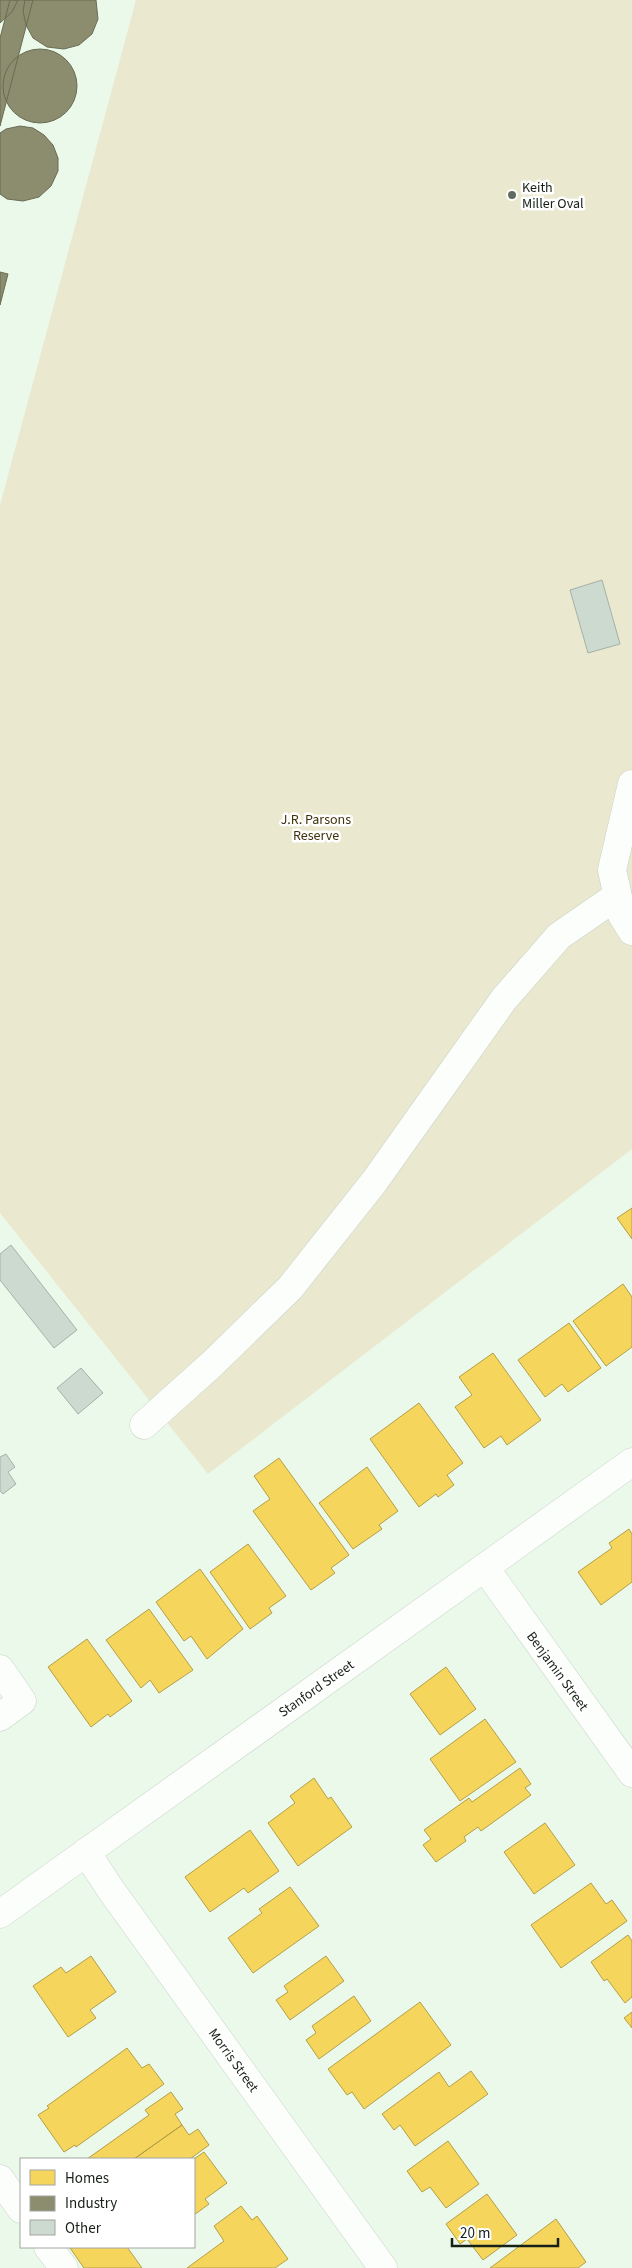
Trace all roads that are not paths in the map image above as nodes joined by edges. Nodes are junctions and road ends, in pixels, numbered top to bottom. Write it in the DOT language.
graph roads {
  1 [pos="632,784"];
  2 [pos="626,832"];
  3 [pos="617,896"];
  4 [pos="632,931"];
  5 [pos="144,1425"];
  6 [pos="632,1462"];
  7 [pos="485,1568"];
  8 [pos="0,1669"];
  9 [pos="0,1717"];
  10 [pos="632,1773"];
  11 [pos="86,1852"];
  12 [pos="0,1914"];
  13 [pos="0,2179"];
  14 [pos="20,2208"];
  15 [pos="49,2248"];
  16 [pos="64,2268"];
  17 [pos="383,2268"];
  1 -- 2 [label="street"];
  2 -- 3 [label="street"];
  3 -- 4 [label="street"];
  3 -- 5 [label="street"];
  6 -- 7 [label="street, Stanford Street"];
  7 -- 10 [label="street, Benjamin Street"];
  7 -- 11 [label="street, Stanford Street"];
  8 -- 9 [label="street"];
  11 -- 12 [label="street, Stanford Street"];
  11 -- 17 [label="street, Morris Street"];
  13 -- 14 [label="street"];
  15 -- 16 [label="street"];
}
